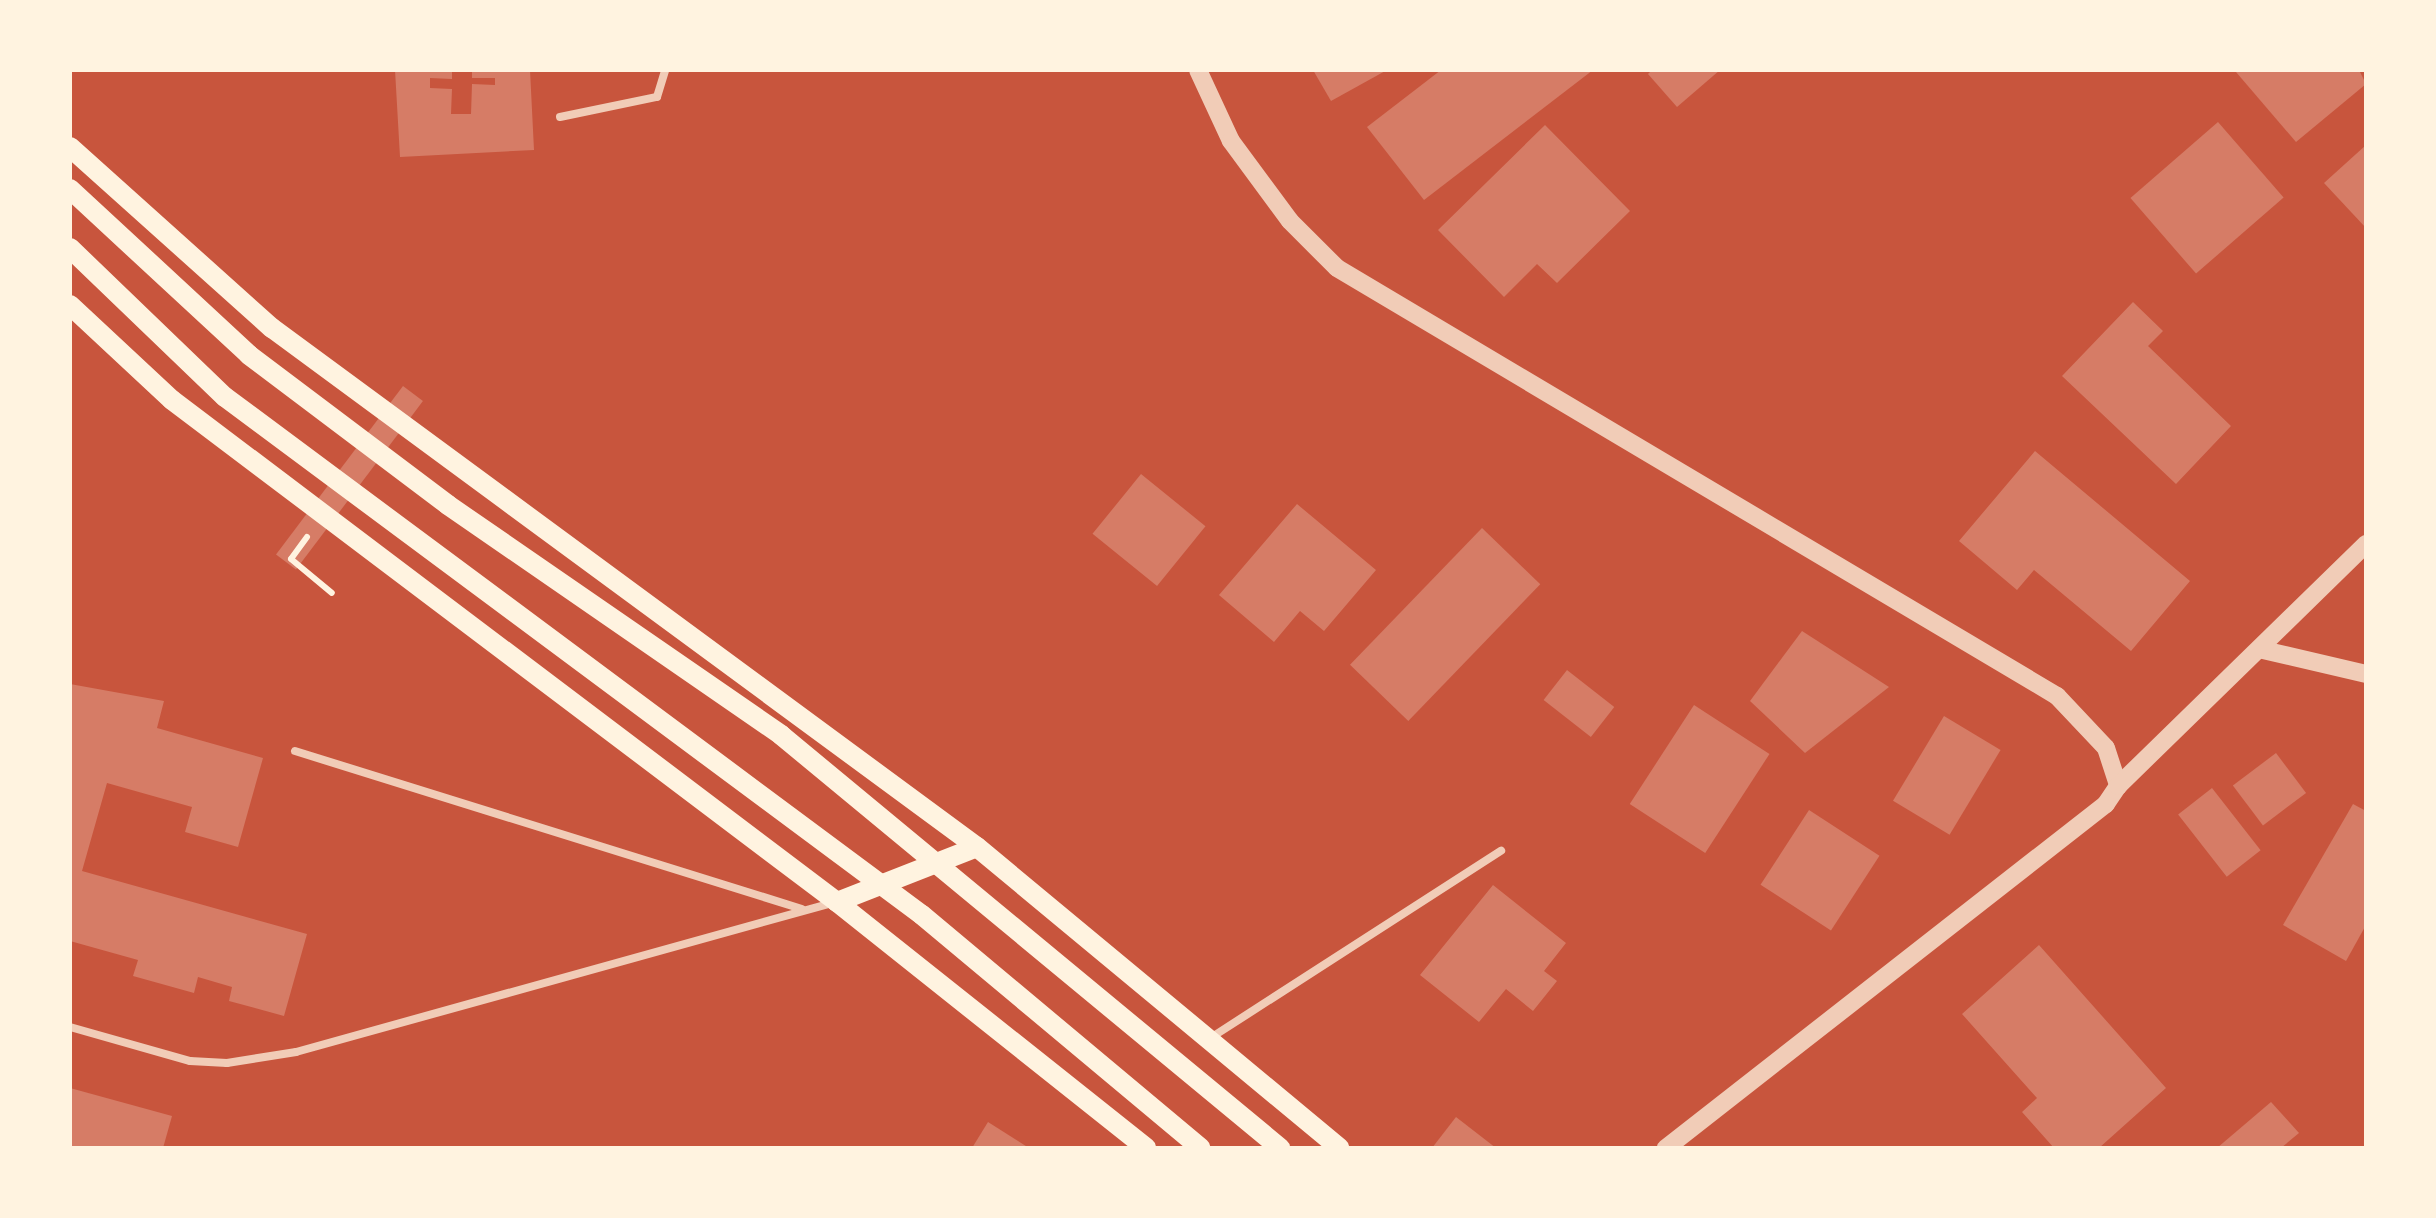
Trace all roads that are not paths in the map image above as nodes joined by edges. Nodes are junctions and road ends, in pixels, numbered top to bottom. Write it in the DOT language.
graph roads {
  1 [pos="665,70"];
  2 [pos="1198,70"];
  3 [pos="560,117"];
  4 [pos="70,147"];
  5 [pos="70,188"];
  6 [pos="70,248"];
  7 [pos="70,305"];
  8 [pos="2366,544"];
  9 [pos="2263,650"];
  10 [pos="2366,674"];
  11 [pos="295,751"];
  12 [pos="2118,786"];
  13 [pos="977,847"];
  14 [pos="1501,851"];
  15 [pos="837,902"];
  16 [pos="802,909"];
  17 [pos="70,1027"];
  18 [pos="1208,1040"];
  19 [pos="1146,1148"];
  20 [pos="1202,1148"];
  21 [pos="1280,1148"];
  22 [pos="1339,1148"];
  23 [pos="1666,1148"];
  1 -- 3 [label="lane"];
  2 -- 12 [label="street"];
  4 -- 13 [label="main road"];
  5 -- 21 [label="main road"];
  6 -- 20 [label="main road"];
  7 -- 15 [label="main road"];
  8 -- 9 [label="street"];
  9 -- 10 [label="street"];
  9 -- 12 [label="street"];
  11 -- 16 [label="lane"];
  12 -- 23 [label="street"];
  13 -- 15 [label="main road"];
  13 -- 18 [label="main road"];
  14 -- 18 [label="lane"];
  15 -- 16 [label="lane"];
  15 -- 19 [label="main road"];
  16 -- 17 [label="lane"];
  18 -- 22 [label="main road"];
}
